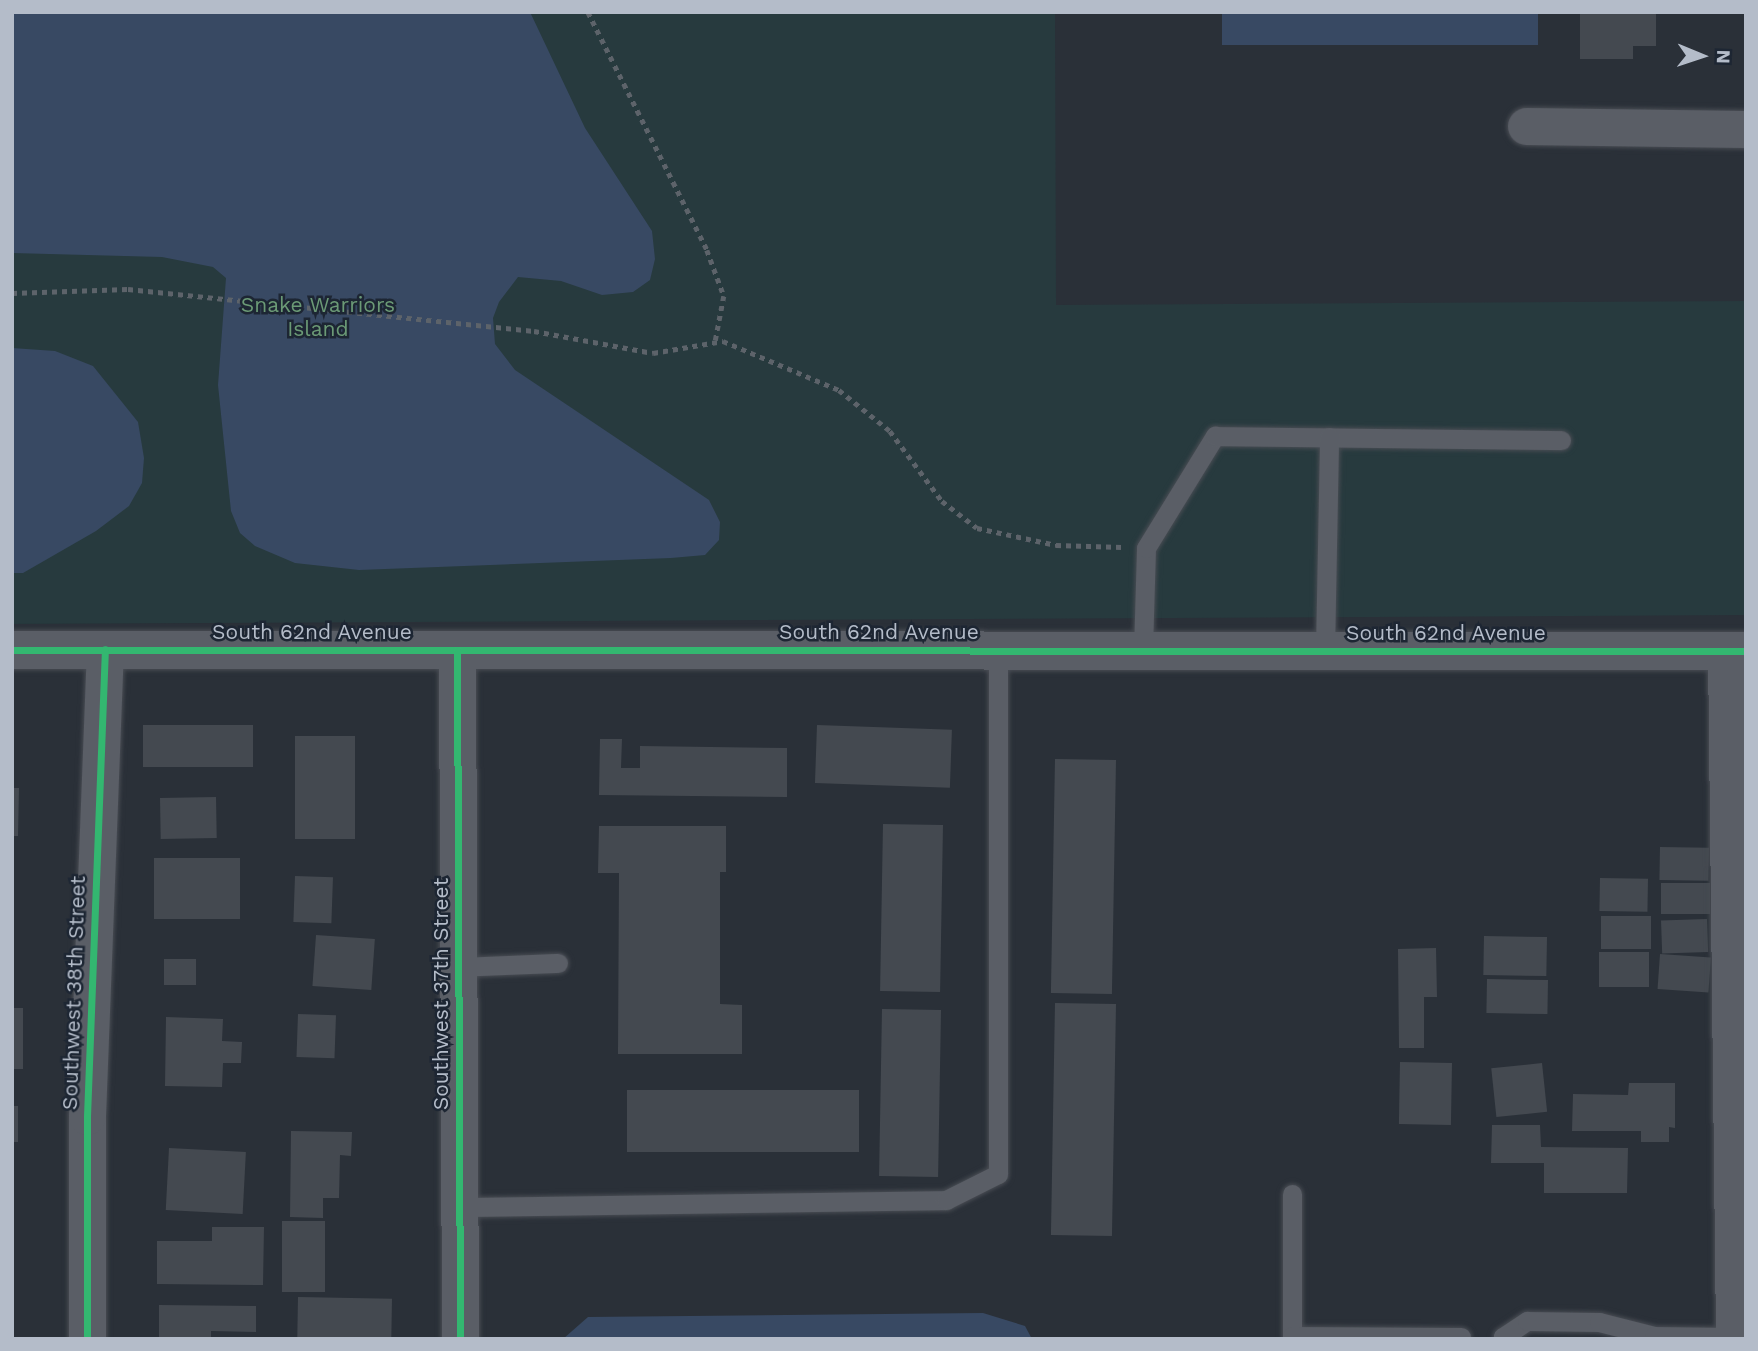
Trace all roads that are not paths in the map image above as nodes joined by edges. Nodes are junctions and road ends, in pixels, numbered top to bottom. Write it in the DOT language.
graph roads {
  1 [pos="1526,126"];
  2 [pos="1746,129"];
  3 [pos="1329,437"];
  4 [pos="1561,440"];
  5 [pos="105,649"];
  6 [pos="12,650"];
  7 [pos="457,650"];
  8 [pos="998,650"];
  9 [pos="1143,650"];
  10 [pos="1325,651"];
  11 [pos="1736,651"];
  12 [pos="558,963"];
  13 [pos="458,967"];
  14 [pos="1292,1194"];
  15 [pos="460,1207"];
  16 [pos="1461,1336"];
  17 [pos="1292,1337"];
  18 [pos="1649,1337"];
  19 [pos="1734,1338"];
  20 [pos="87,1339"];
  21 [pos="460,1339"];
  22 [pos="1506,1339"];
  1 -- 2 [label="street"];
  3 -- 4 [label="lane"];
  3 -- 9 [label="lane"];
  3 -- 10 [label="lane"];
  5 -- 6 [label="street, South 62nd Avenue"];
  5 -- 7 [label="street, South 62nd Avenue"];
  5 -- 20 [label="street, Southwest 38th Street"];
  7 -- 8 [label="street, South 62nd Avenue"];
  7 -- 13 [label="street, Southwest 37th Street"];
  8 -- 9 [label="street, South 62nd Avenue"];
  8 -- 15 [label="lane"];
  9 -- 10 [label="street, South 62nd Avenue"];
  10 -- 11 [label="street, South 62nd Avenue"];
  11 -- 19 [label="street"];
  12 -- 13 [label="lane"];
  13 -- 15 [label="street, Southwest 37th Street"];
  14 -- 17 [label="lane"];
  15 -- 21 [label="street, Southwest 37th Street"];
  16 -- 17 [label="lane"];
  18 -- 19 [label="lane"];
  18 -- 22 [label="lane"];
}
